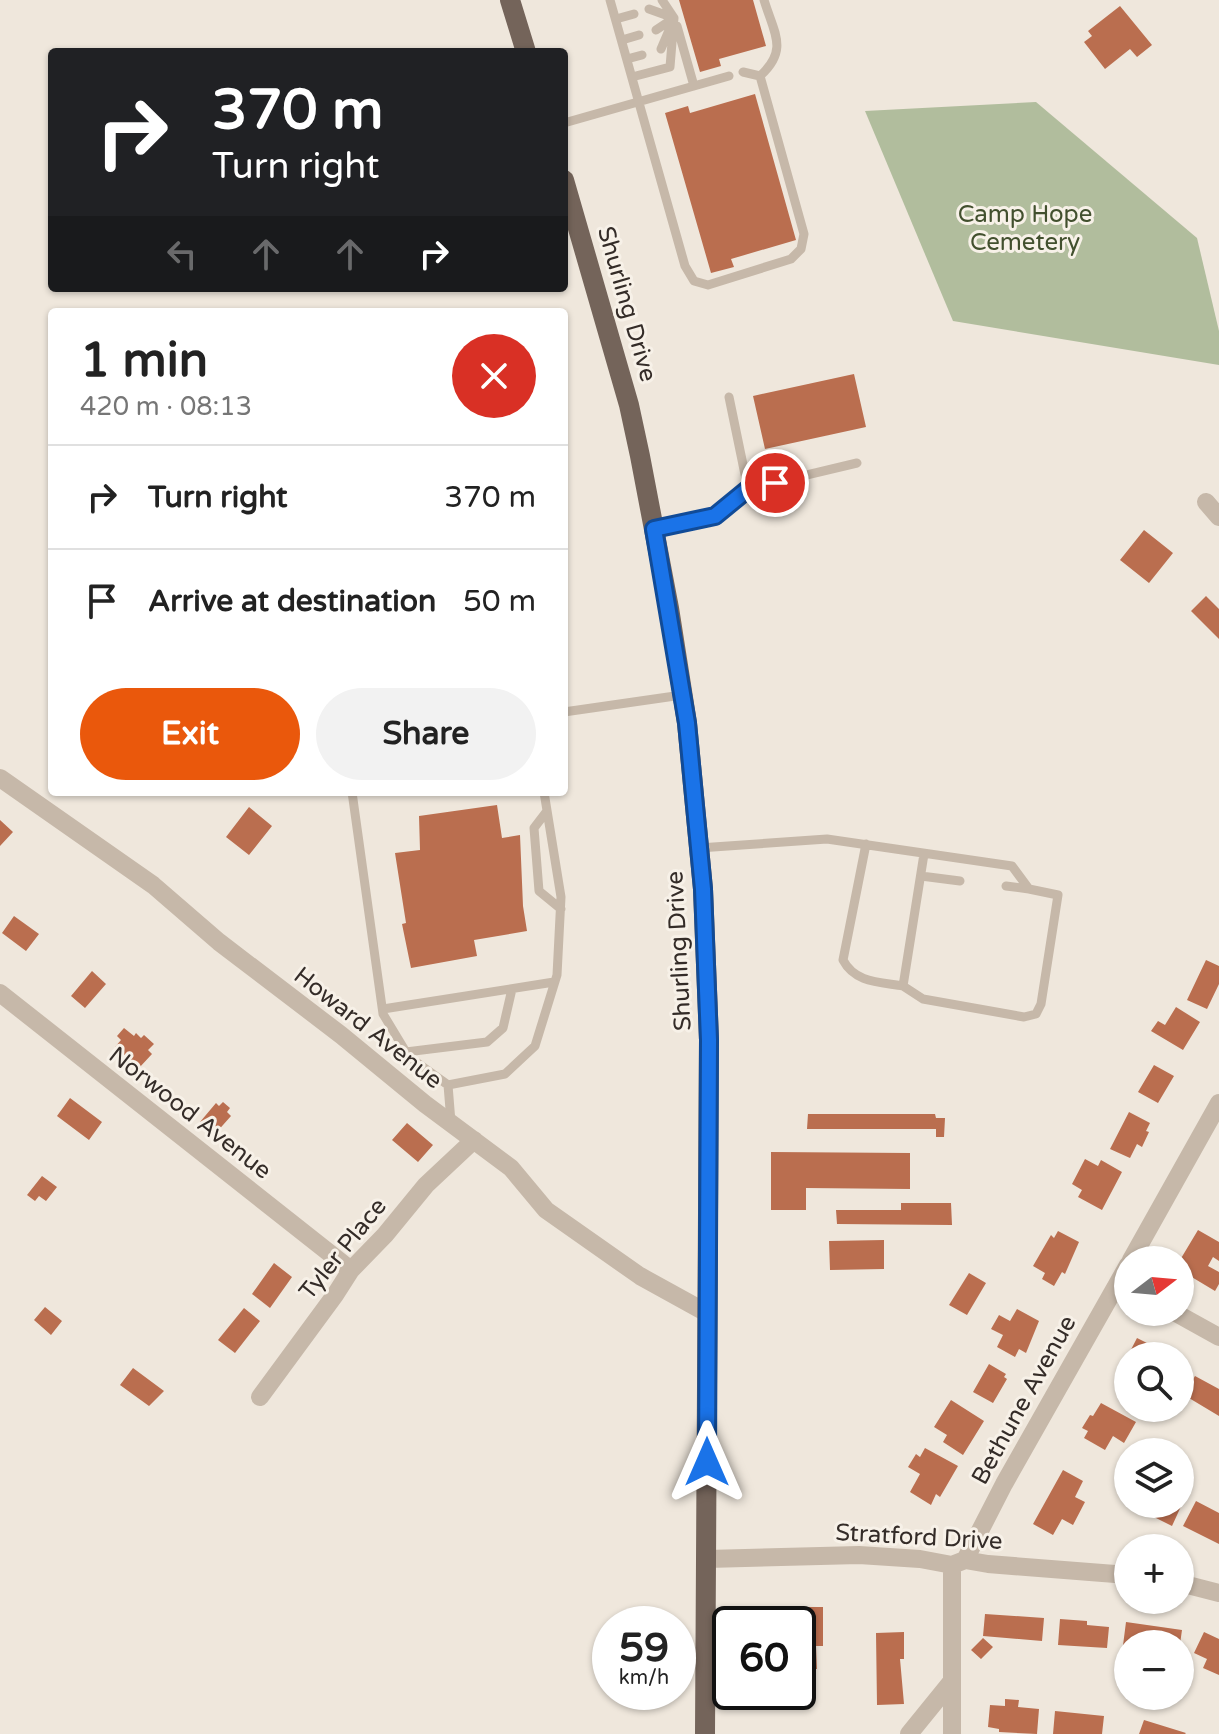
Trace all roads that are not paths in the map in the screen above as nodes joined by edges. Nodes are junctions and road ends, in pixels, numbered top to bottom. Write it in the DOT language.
graph roads {
  1 [pos="510,0"];
  2 [pos="610,0"];
  3 [pos="662,0"];
  4 [pos="669,0"];
  5 [pos="764,0"];
  6 [pos="649,9"];
  7 [pos="634,14"];
  8 [pos="674,18"];
  9 [pos="616,19"];
  10 [pos="656,30"];
  11 [pos="639,35"];
  12 [pos="622,40"];
  13 [pos="525,48"];
  14 [pos="661,49"];
  15 [pos="642,55"];
  16 [pos="627,59"];
  17 [pos="743,72"];
  18 [pos="729,76"];
  19 [pos="760,76"];
  20 [pos="632,77"];
  21 [pos="694,86"];
  22 [pos="639,101"];
  23 [pos="568,122"];
  24 [pos="568,194"];
  25 [pos="729,397"];
  26 [pos="857,463"];
  27 [pos="748,489"];
  28 [pos="1206,502"];
  29 [pos="1219,517"];
  30 [pos="654,529"];
  31 [pos="682,695"];
  32 [pos="568,711"];
  33 [pos="0,778"];
  34 [pos="353,796"];
  35 [pos="545,796"];
  36 [pos="547,811"];
  37 [pos="866,844"];
  38 [pos="699,848"];
  39 [pos="924,854"];
  40 [pos="921,876"];
  41 [pos="960,881"];
  42 [pos="1006,886"];
  43 [pos="1029,889"];
  44 [pos="561,909"];
  45 [pos="554,982"];
  46 [pos="903,986"];
  47 [pos="512,989"];
  48 [pos="0,993"];
  49 [pos="383,1009"];
  50 [pos="406,1052"];
  51 [pos="448,1085"];
  52 [pos="1219,1103"];
  53 [pos="452,1124"];
  54 [pos="474,1140"];
  55 [pos="1138,1246"];
  56 [pos="351,1270"];
  57 [pos="1114,1299"];
  58 [pos="707,1313"];
  59 [pos="1194,1323"];
  60 [pos="1219,1337"];
  61 [pos="260,1397"];
  62 [pos="707,1559"];
  63 [pos="958,1562"];
  64 [pos="1114,1574"];
  65 [pos="1194,1587"];
  66 [pos="1219,1593"];
  67 [pos="952,1681"];
  68 [pos="705,1734"];
  69 [pos="909,1734"];
  70 [pos="952,1734"];
  1 -- 13 [label="main road"];
  2 -- 9 [label="lane"];
  3 -- 8 [label="lane"];
  4 -- 8 [label="lane"];
  5 -- 19 [label="lane"];
  6 -- 8 [label="lane"];
  7 -- 9 [label="lane"];
  8 -- 10 [label="lane"];
  8 -- 14 [label="lane"];
  8 -- 20 [label="lane"];
  8 -- 21 [label="lane"];
  9 -- 12 [label="lane"];
  11 -- 12 [label="lane"];
  12 -- 16 [label="lane"];
  15 -- 16 [label="lane"];
  16 -- 20 [label="lane"];
  17 -- 19 [label="lane"];
  18 -- 21 [label="lane"];
  19 -- 22 [label="lane"];
  20 -- 22 [label="lane"];
  21 -- 22 [label="lane"];
  22 -- 23 [label="lane"];
  24 -- 30 [label="main road, Shurling Drive"];
  25 -- 27 [label="lane"];
  26 -- 27 [label="lane"];
  27 -- 30 [label="lane"];
  28 -- 29 [label="street"];
  30 -- 31 [label="main road, Shurling Drive"];
  31 -- 32 [label="lane"];
  31 -- 38 [label="main road, Shurling Drive"];
  33 -- 53 [label="street, Howard Avenue"];
  34 -- 49 [label="lane"];
  35 -- 36 [label="lane"];
  36 -- 44 [label="lane"];
  36 -- 44 [label="lane"];
  37 -- 38 [label="lane"];
  37 -- 39 [label="lane"];
  37 -- 46 [label="lane"];
  38 -- 58 [label="main road, Shurling Drive"];
  39 -- 40 [label="lane"];
  39 -- 43 [label="lane"];
  40 -- 41 [label="lane"];
  40 -- 46 [label="lane"];
  42 -- 43 [label="lane"];
  43 -- 46 [label="lane"];
  44 -- 45 [label="lane"];
  45 -- 47 [label="lane"];
  45 -- 51 [label="lane"];
  47 -- 49 [label="lane"];
  47 -- 50 [label="lane"];
  48 -- 56 [label="street, Norwood Avenue"];
  49 -- 50 [label="lane"];
  50 -- 51 [label="lane"];
  51 -- 53 [label="lane"];
  52 -- 55 [label="street, Bethune Avenue"];
  53 -- 54 [label="street, Howard Avenue"];
  54 -- 56 [label="street, Tyler Place"];
  54 -- 58 [label="street, Howard Avenue"];
  56 -- 61 [label="street, Tyler Place"];
  57 -- 63 [label="street, Bethune Avenue"];
  58 -- 62 [label="main road, Shurling Drive"];
  59 -- 60 [label="street"];
  62 -- 63 [label="street, Stratford Drive"];
  62 -- 68 [label="main road, Shurling Drive"];
  63 -- 64 [label="street, Stratford Drive"];
  63 -- 67 [label="street, Bethune Avenue"];
  65 -- 66 [label="street"];
  67 -- 69 [label="street"];
  67 -- 70 [label="street, Bethune Avenue"];
}
